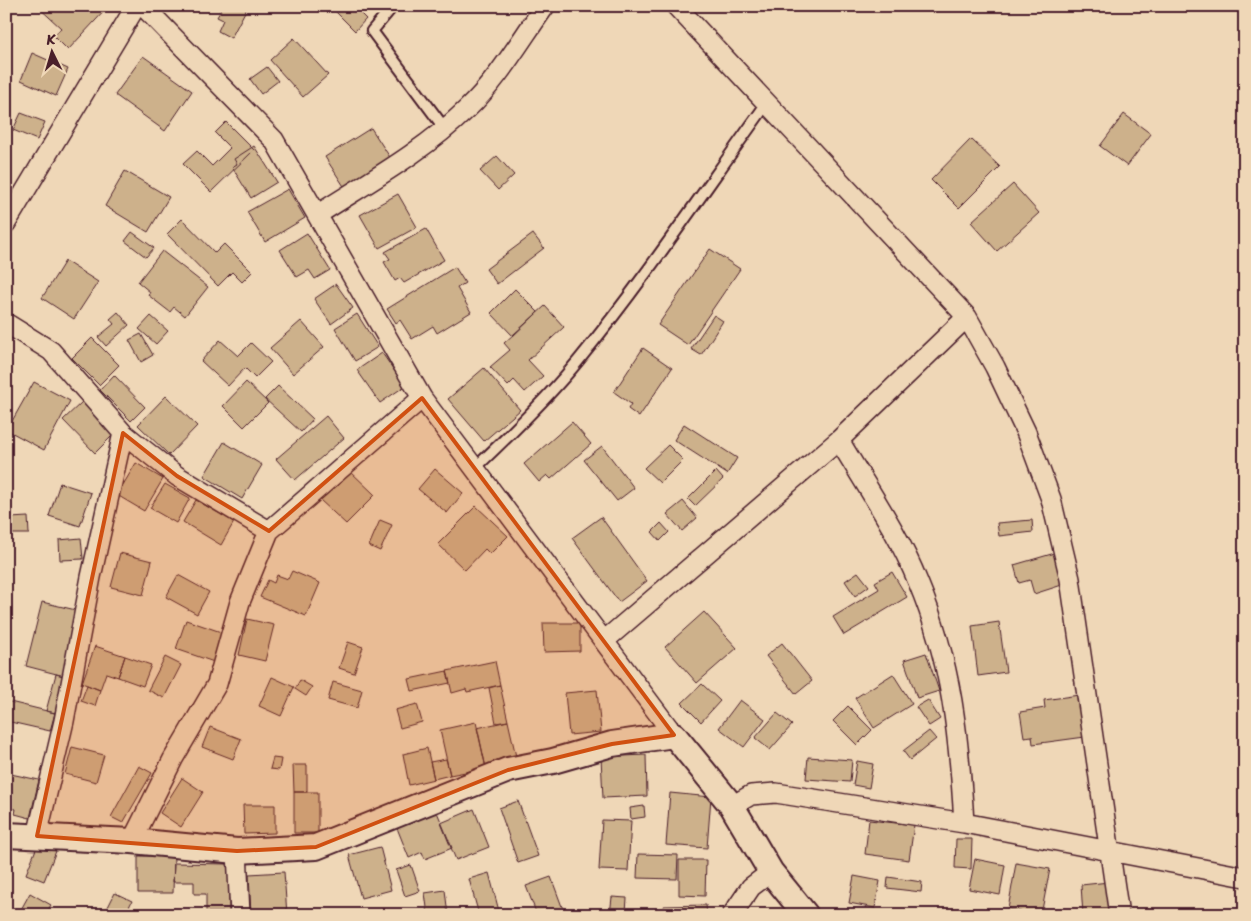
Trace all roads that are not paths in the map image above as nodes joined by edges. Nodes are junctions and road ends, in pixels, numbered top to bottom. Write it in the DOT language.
graph roads {
  1 [pos="136,6"];
  2 [pos="143,6"];
  3 [pos="393,6"];
  4 [pos="545,6"];
  5 [pos="676,6"];
  6 [pos="767,103"];
  7 [pos="445,129"];
  8 [pos="317,215"];
  9 [pos="6,223"];
  10 [pos="968,318"];
  11 [pos="6,323"];
  12 [pos="422,398"];
  13 [pos="123,433"];
  14 [pos="839,440"];
  15 [pos="475,468"];
  16 [pos="269,531"];
  17 [pos="604,641"];
  18 [pos="674,734"];
  19 [pos="732,806"];
  20 [pos="964,823"];
  21 [pos="6,835"];
  22 [pos="37,836"];
  23 [pos="132,841"];
  24 [pos="237,851"];
  25 [pos="1111,852"];
  26 [pos="771,872"];
  27 [pos="1245,877"];
  28 [pos="240,915"];
  29 [pos="732,915"];
  30 [pos="806,915"];
  31 [pos="1119,915"];
  1 -- 9 [label="street"];
  2 -- 8 [label="street"];
  3 -- 7 [label="lane"];
  4 -- 7 [label="street"];
  5 -- 6 [label="street"];
  6 -- 10 [label="street"];
  6 -- 15 [label="lane"];
  7 -- 8 [label="street"];
  8 -- 12 [label="street"];
  10 -- 14 [label="street"];
  10 -- 25 [label="street"];
  11 -- 13 [label="street"];
  12 -- 15 [label="street"];
  12 -- 16 [label="street"];
  13 -- 16 [label="street"];
  13 -- 22 [label="street"];
  14 -- 17 [label="street"];
  14 -- 20 [label="street"];
  15 -- 17 [label="street"];
  16 -- 23 [label="street"];
  17 -- 18 [label="street"];
  18 -- 19 [label="street"];
  18 -- 24 [label="street"];
  19 -- 20 [label="street"];
  19 -- 26 [label="street"];
  20 -- 25 [label="street"];
  21 -- 22 [label="street"];
  22 -- 23 [label="street"];
  23 -- 24 [label="street"];
  24 -- 28 [label="street"];
  25 -- 27 [label="street"];
  25 -- 31 [label="street"];
  26 -- 29 [label="street"];
  26 -- 30 [label="street"];
}
